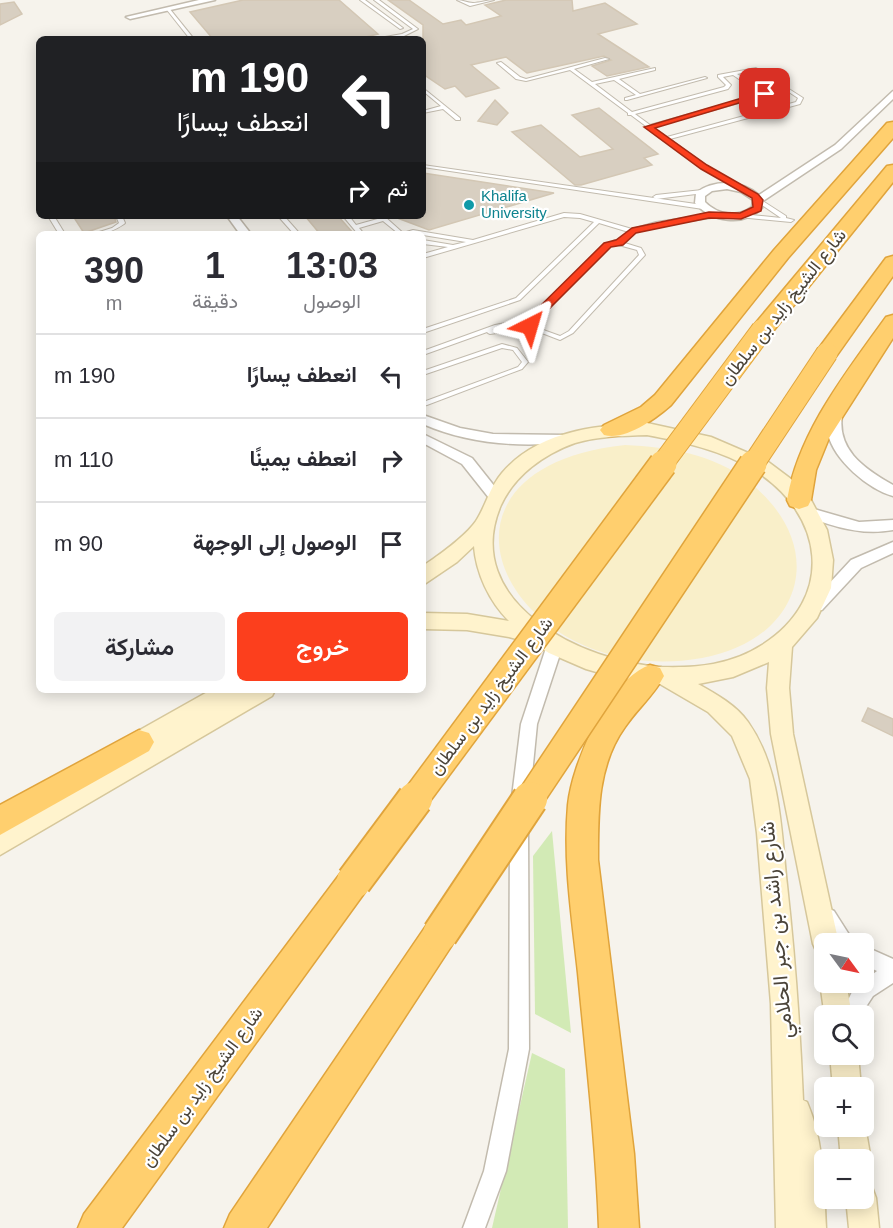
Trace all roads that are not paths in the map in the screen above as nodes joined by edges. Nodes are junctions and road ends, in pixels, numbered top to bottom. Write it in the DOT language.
graph roads {
  1 [pos="211,0"];
  2 [pos="362,0"];
  3 [pos="459,0"];
  4 [pos="492,0"];
  5 [pos="378,1"];
  6 [pos="369,5"];
  7 [pos="168,9"];
  8 [pos="130,17"];
  9 [pos="401,18"];
  10 [pos="391,20"];
  11 [pos="400,28"];
  12 [pos="401,35"];
  13 [pos="191,36"];
  14 [pos="395,36"];
  15 [pos="607,59"];
  16 [pos="499,63"];
  17 [pos="571,69"];
  18 [pos="653,69"];
  19 [pos="732,73"];
  20 [pos="615,78"];
  21 [pos="705,78"];
  22 [pos="591,84"];
  23 [pos="426,92"];
  24 [pos="765,94"];
  25 [pos="893,94"];
  26 [pos="640,96"];
  27 [pos="627,99"];
  28 [pos="444,107"];
  29 [pos="785,107"];
  30 [pos="426,111"];
  31 [pos="630,114"];
  32 [pos="458,119"];
  33 [pos="649,127"];
  34 [pos="893,127"];
  35 [pos="666,139"];
  36 [pos="426,164"];
  37 [pos="426,164"];
  38 [pos="704,167"];
  39 [pos="893,170"];
  40 [pos="793,178"];
  41 [pos="713,187"];
  42 [pos="744,189"];
  43 [pos="702,192"];
  44 [pos="758,200"];
  45 [pos="704,207"];
  46 [pos="718,215"];
  47 [pos="741,216"];
  48 [pos="120,219"];
  49 [pos="234,219"];
  50 [pos="349,219"];
  51 [pos="380,219"];
  52 [pos="384,219"];
  53 [pos="598,221"];
  54 [pos="686,221"];
  55 [pos="356,227"];
  56 [pos="107,231"];
  57 [pos="244,231"];
  58 [pos="359,231"];
  59 [pos="399,231"];
  60 [pos="632,231"];
  61 [pos="426,234"];
  62 [pos="472,241"];
  63 [pos="426,242"];
  64 [pos="619,243"];
  65 [pos="454,247"];
  66 [pos="426,255"];
  67 [pos="893,261"];
  68 [pos="893,321"];
  69 [pos="531,323"];
  70 [pos="426,330"];
  71 [pos="488,332"];
  72 [pos="502,346"];
  73 [pos="426,353"];
  74 [pos="426,372"];
  75 [pos="845,393"];
  76 [pos="426,402"];
  77 [pos="426,420"];
  78 [pos="612,430"];
  79 [pos="426,440"];
  80 [pos="566,440"];
  81 [pos="893,491"];
  82 [pos="494,495"];
  83 [pos="803,506"];
  84 [pos="484,525"];
  85 [pos="893,525"];
  86 [pos="893,547"];
  87 [pos="426,575"];
  88 [pos="811,614"];
  89 [pos="426,621"];
  90 [pos="548,641"];
  91 [pos="781,645"];
  92 [pos="658,676"];
  93 [pos="225,693"];
  94 [pos="259,693"];
  95 [pos="139,742"];
  96 [pos="0,821"];
  97 [pos="0,844"];
  98 [pos="820,906"];
  99 [pos="824,933"];
  100 [pos="836,933"];
  101 [pos="874,961"];
  102 [pos="893,971"];
  103 [pos="856,1005"];
  104 [pos="786,1061"];
  105 [pos="862,1209"];
  106 [pos="98,1228"];
  107 [pos="244,1228"];
  108 [pos="474,1228"];
  109 [pos="619,1228"];
  110 [pos="791,1228"];
  111 [pos="811,1228"];
  112 [pos="864,1228"];
  1 -- 7 [label="street"];
  2 -- 6 [label="lane"];
  3 -- 4 [label="lane"];
  5 -- 6 [label="lane"];
  5 -- 9 [label="lane"];
  6 -- 10 [label="lane"];
  7 -- 8 [label="street"];
  7 -- 13 [label="lane"];
  9 -- 10 [label="lane"];
  9 -- 12 [label="lane"];
  10 -- 11 [label="lane"];
  12 -- 14 [label="lane"];
  15 -- 17 [label="lane"];
  16 -- 17 [label="lane"];
  17 -- 22 [label="lane"];
  18 -- 20 [label="lane"];
  19 -- 24 [label="lane"];
  19 -- 29 [label="lane"];
  19 -- 31 [label="lane"];
  20 -- 22 [label="lane"];
  20 -- 26 [label="lane"];
  21 -- 26 [label="lane"];
  22 -- 31 [label="lane"];
  23 -- 28 [label="lane"];
  24 -- 29 [label="lane"];
  24 -- 33 [label="lane"];
  25 -- 40 [label="street"];
  26 -- 27 [label="lane"];
  28 -- 30 [label="lane"];
  28 -- 32 [label="lane"];
  29 -- 35 [label="lane"];
  31 -- 33 [label="lane"];
  33 -- 35 [label="lane"];
  34 -- 78 [label="highway"];
  35 -- 38 [label="lane"];
  36 -- 43 [label="lane"];
  37 -- 45 [label="lane"];
  38 -- 41 [label="lane"];
  38 -- 42 [label="lane"];
  39 -- 106 [label="highway, شارع الشيخ زايد بن سلطان, bridge"];
  40 -- 42 [label="street"];
  40 -- 44 [label="street"];
  41 -- 42 [label="street"];
  41 -- 43 [label="street"];
  42 -- 44 [label="street"];
  43 -- 45 [label="street"];
  44 -- 47 [label="street"];
  44 -- 47 [label="lane"];
  45 -- 46 [label="street"];
  45 -- 54 [label="lane"];
  46 -- 47 [label="street"];
  46 -- 54 [label="lane"];
  48 -- 56 [label="lane"];
  49 -- 57 [label="street"];
  50 -- 55 [label="lane"];
  51 -- 55 [label="lane"];
  52 -- 59 [label="lane"];
  53 -- 60 [label="lane"];
  53 -- 62 [label="lane"];
  53 -- 70 [label="lane"];
  54 -- 60 [label="lane"];
  55 -- 58 [label="lane"];
  60 -- 64 [label="lane"];
  61 -- 62 [label="lane"];
  62 -- 65 [label="lane"];
  63 -- 65 [label="lane"];
  64 -- 69 [label="lane"];
  64 -- 69 [label="lane"];
  65 -- 66 [label="lane"];
  67 -- 107 [label="highway, bridge"];
  68 -- 75 [label="highway"];
  69 -- 71 [label="lane"];
  71 -- 72 [label="lane"];
  71 -- 73 [label="lane"];
  72 -- 74 [label="lane"];
  72 -- 76 [label="lane"];
  75 -- 81 [label="street"];
  75 -- 83 [label="highway"];
  77 -- 80 [label="street"];
  78 -- 80 [label="main road"];
  78 -- 83 [label="main road"];
  79 -- 82 [label="street"];
  80 -- 82 [label="main road"];
  82 -- 84 [label="main road"];
  83 -- 85 [label="street"];
  83 -- 88 [label="main road"];
  84 -- 87 [label="main road"];
  84 -- 90 [label="main road"];
  86 -- 88 [label="street"];
  88 -- 91 [label="main road"];
  89 -- 90 [label="main road"];
  90 -- 92 [label="main road"];
  90 -- 108 [label="street"];
  91 -- 92 [label="main road"];
  91 -- 98 [label="main road, شارع راشد بن جبر الحلامي"];
  92 -- 104 [label="main road, شارع راشد بن جبر الحلامي"];
  92 -- 109 [label="highway"];
  93 -- 95 [label="main road"];
  94 -- 97 [label="main road"];
  95 -- 96 [label="highway"];
  98 -- 99 [label="main road, شارع راشد بن جبر الحلامي"];
  98 -- 100 [label="street"];
  101 -- 102 [label="street"];
  102 -- 103 [label="street"];
  104 -- 110 [label="main road, شارع راشد بن جبر الحلامي"];
  104 -- 111 [label="main road"];
  105 -- 112 [label="main road"];
}
